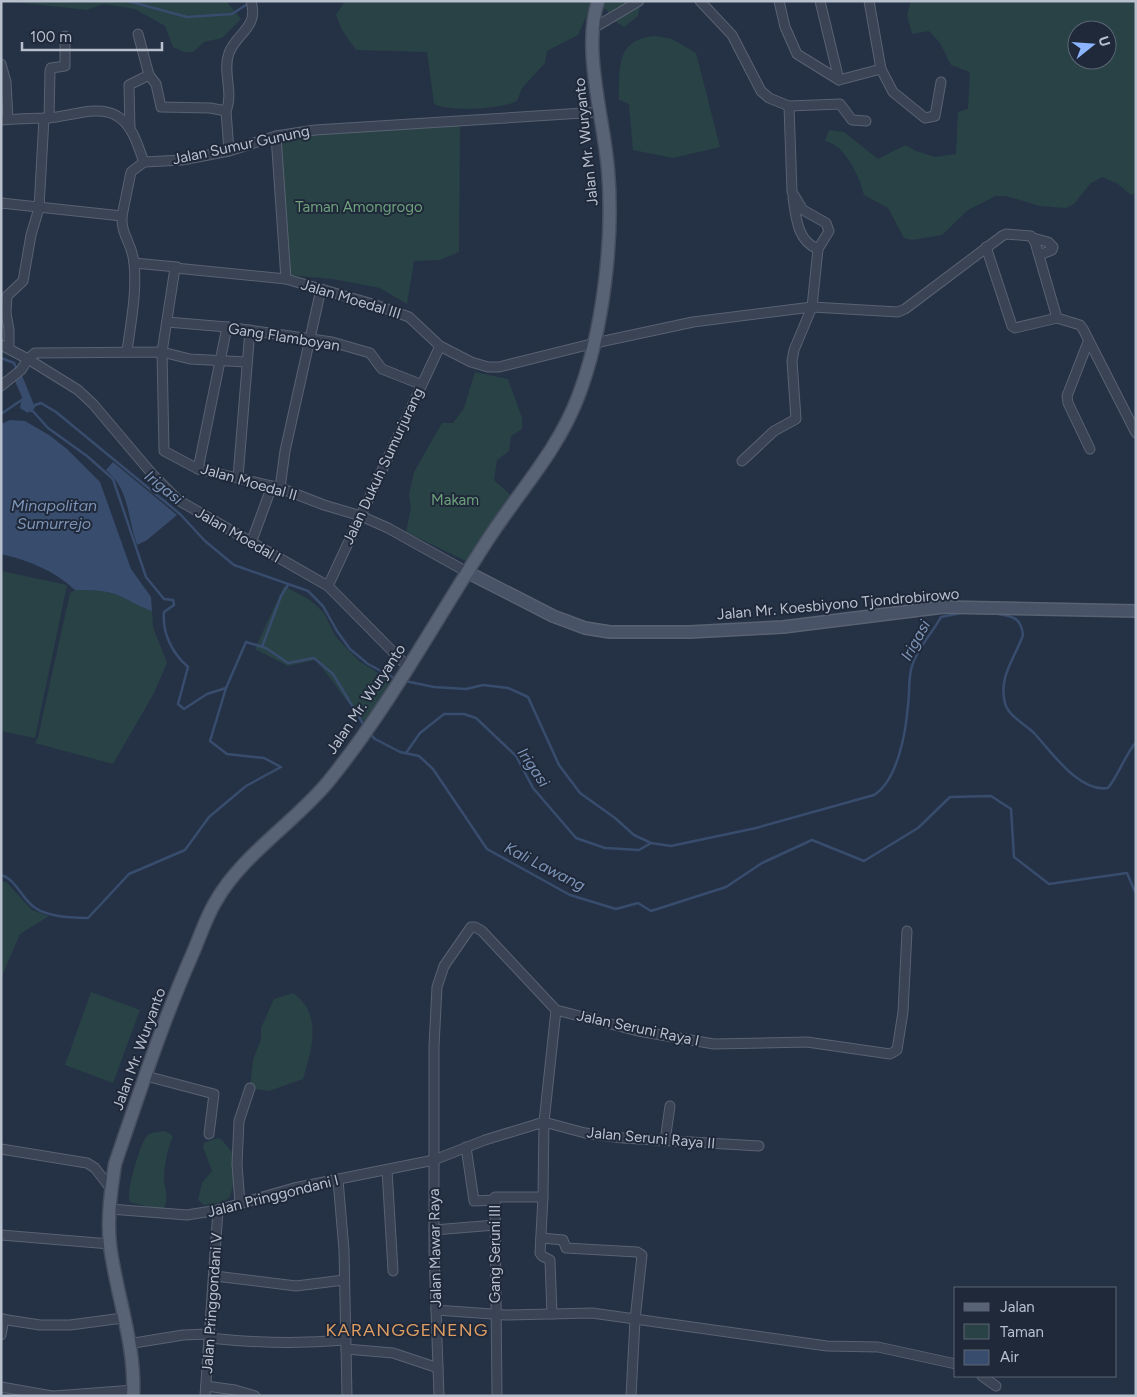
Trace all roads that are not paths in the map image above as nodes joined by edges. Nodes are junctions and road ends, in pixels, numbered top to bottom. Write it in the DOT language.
graph roads {
  1 [pos="598,1"];
  2 [pos="639,1"];
  3 [pos="700,1"];
  4 [pos="779,1"];
  5 [pos="820,1"];
  6 [pos="869,1"];
  7 [pos="252,5"];
  8 [pos="592,29"];
  9 [pos="138,34"];
  10 [pos="65,36"];
  11 [pos="1,64"];
  12 [pos="881,69"];
  13 [pos="149,75"];
  14 [pos="839,80"];
  15 [pos="941,82"];
  16 [pos="789,106"];
  17 [pos="226,111"];
  18 [pos="599,112"];
  19 [pos="47,118"];
  20 [pos="5,120"];
  21 [pos="866,121"];
  22 [pos="130,129"];
  23 [pos="276,136"];
  24 [pos="229,151"];
  25 [pos="144,162"];
  26 [pos="792,192"];
  27 [pos="1,203"];
  28 [pos="39,208"];
  29 [pos="122,216"];
  30 [pos="1033,238"];
  31 [pos="986,248"];
  32 [pos="818,249"];
  33 [pos="1039,254"];
  34 [pos="134,263"];
  35 [pos="177,267"];
  36 [pos="286,279"];
  37 [pos="321,289"];
  38 [pos="812,307"];
  39 [pos="1057,318"];
  40 [pos="167,322"];
  41 [pos="226,327"];
  42 [pos="250,330"];
  43 [pos="310,339"];
  44 [pos="595,342"];
  45 [pos="1088,342"];
  46 [pos="440,346"];
  47 [pos="5,347"];
  48 [pos="127,351"];
  49 [pos="162,352"];
  50 [pos="28,359"];
  51 [pos="220,360"];
  52 [pos="246,362"];
  53 [pos="420,384"];
  54 [pos="1,386"];
  55 [pos="1136,433"];
  56 [pos="1090,448"];
  57 [pos="742,462"];
  58 [pos="198,469"];
  59 [pos="238,476"];
  60 [pos="276,487"];
  61 [pos="360,516"];
  62 [pos="251,543"];
  63 [pos="467,572"];
  64 [pos="328,586"];
  65 [pos="1136,611"];
  66 [pos="408,667"];
  67 [pos="907,931"];
  68 [pos="556,1010"];
  69 [pos="146,1076"];
  70 [pos="250,1088"];
  71 [pos="670,1106"];
  72 [pos="544,1122"];
  73 [pos="209,1134"];
  74 [pos="664,1141"];
  75 [pos="759,1146"];
  76 [pos="466,1147"];
  77 [pos="1,1149"];
  78 [pos="434,1160"];
  79 [pos="387,1170"];
  80 [pos="338,1180"];
  81 [pos="112,1189"];
  82 [pos="543,1198"];
  83 [pos="495,1200"];
  84 [pos="240,1204"];
  85 [pos="110,1209"];
  86 [pos="218,1210"];
  87 [pos="495,1225"];
  88 [pos="434,1230"];
  89 [pos="1,1235"];
  90 [pos="541,1238"];
  91 [pos="110,1244"];
  92 [pos="393,1271"];
  93 [pos="215,1276"];
  94 [pos="344,1280"];
  95 [pos="436,1310"];
  96 [pos="494,1313"];
  97 [pos="552,1314"];
  98 [pos="123,1318"];
  99 [pos="3,1319"];
  100 [pos="635,1320"];
  101 [pos="1,1335"];
  102 [pos="209,1336"];
  103 [pos="345,1340"];
  104 [pos="128,1344"];
  105 [pos="346,1350"];
  106 [pos="954,1364"];
  107 [pos="438,1368"];
  108 [pos="983,1377"];
  109 [pos="206,1386"];
  110 [pos="996,1386"];
  111 [pos="1,1387"];
  112 [pos="134,1393"];
  113 [pos="41,1395"];
  114 [pos="53,1396"];
  115 [pos="205,1396"];
  116 [pos="255,1396"];
  117 [pos="347,1396"];
  118 [pos="439,1396"];
  119 [pos="497,1396"];
  120 [pos="631,1396"];
  1 -- 8 [label="main road, Jalan Mr. Wuryanto"];
  2 -- 8 [label="street"];
  3 -- 16 [label="street"];
  4 -- 14 [label="street"];
  5 -- 14 [label="street"];
  6 -- 12 [label="street"];
  7 -- 17 [label="street"];
  8 -- 18 [label="main road, Jalan Mr. Wuryanto"];
  9 -- 13 [label="street"];
  10 -- 19 [label="street"];
  11 -- 20 [label="street"];
  12 -- 14 [label="street"];
  12 -- 15 [label="street"];
  13 -- 17 [label="street"];
  13 -- 22 [label="street"];
  16 -- 21 [label="street"];
  16 -- 26 [label="street"];
  17 -- 24 [label="street"];
  18 -- 23 [label="street, Jalan Sumur Gunung"];
  18 -- 44 [label="main road, Jalan Mr. Wuryanto"];
  19 -- 20 [label="street"];
  19 -- 22 [label="street"];
  19 -- 28 [label="street"];
  22 -- 25 [label="street"];
  23 -- 24 [label="street, Jalan Sumur Gunung"];
  23 -- 36 [label="street"];
  24 -- 25 [label="street, Jalan Sumur Gunung"];
  25 -- 29 [label="street"];
  26 -- 32 [label="street"];
  26 -- 32 [label="street"];
  27 -- 28 [label="street"];
  28 -- 29 [label="street"];
  28 -- 47 [label="street"];
  29 -- 34 [label="street"];
  30 -- 31 [label="street, Jalan Moedal III"];
  30 -- 33 [label="street"];
  30 -- 33 [label="street, Jalan Moedal III"];
  31 -- 38 [label="street, Jalan Moedal III"];
  31 -- 39 [label="street"];
  32 -- 38 [label="street"];
  33 -- 39 [label="street"];
  34 -- 35 [label="street, Jalan Moedal III"];
  34 -- 48 [label="street"];
  35 -- 36 [label="street, Jalan Moedal III"];
  35 -- 40 [label="street"];
  36 -- 37 [label="street, Jalan Moedal III"];
  37 -- 43 [label="street"];
  37 -- 46 [label="street, Jalan Moedal III"];
  38 -- 44 [label="street, Jalan Moedal III"];
  38 -- 57 [label="street"];
  39 -- 45 [label="street"];
  40 -- 41 [label="street, Gang Flamboyan"];
  40 -- 49 [label="street"];
  41 -- 42 [label="street, Gang Flamboyan"];
  41 -- 51 [label="street"];
  42 -- 43 [label="street, Gang Flamboyan"];
  42 -- 52 [label="street"];
  43 -- 53 [label="street, Gang Flamboyan"];
  43 -- 60 [label="street"];
  44 -- 46 [label="street, Jalan Moedal III"];
  44 -- 63 [label="main road, Jalan Mr. Wuryanto"];
  45 -- 55 [label="street"];
  45 -- 56 [label="street"];
  46 -- 53 [label="street, Jalan Dukuh Sumurjurang"];
  47 -- 50 [label="street, Jalan Moedal I"];
  48 -- 49 [label="street"];
  48 -- 50 [label="street"];
  49 -- 51 [label="street"];
  49 -- 58 [label="street, Jalan Moedal II"];
  50 -- 54 [label="street"];
  50 -- 62 [label="street, Jalan Moedal I"];
  51 -- 52 [label="street"];
  51 -- 58 [label="street"];
  52 -- 59 [label="street"];
  53 -- 61 [label="street, Jalan Dukuh Sumurjurang"];
  58 -- 59 [label="street, Jalan Moedal II"];
  59 -- 60 [label="street, Jalan Moedal II"];
  60 -- 61 [label="street, Jalan Moedal II"];
  60 -- 62 [label="street"];
  61 -- 63 [label="street, Jalan Moedal II"];
  61 -- 64 [label="street, Jalan Dukuh Sumurjurang"];
  62 -- 64 [label="street, Jalan Moedal I"];
  63 -- 65 [label="main road, Jalan Mr. Koesbiyono Tjondrobirowo"];
  63 -- 66 [label="main road, Jalan Mr. Wuryanto"];
  64 -- 66 [label="street, Jalan Moedal I"];
  66 -- 69 [label="main road, Jalan Mr. Wuryanto"];
  67 -- 68 [label="street, Jalan Seruni Raya I"];
  68 -- 72 [label="street"];
  68 -- 78 [label="street"];
  69 -- 73 [label="street"];
  69 -- 81 [label="main road, Jalan Mr. Wuryanto"];
  70 -- 84 [label="street"];
  71 -- 74 [label="street"];
  72 -- 74 [label="street, Jalan Seruni Raya II"];
  72 -- 76 [label="street"];
  72 -- 82 [label="street"];
  74 -- 75 [label="street, Jalan Seruni Raya II"];
  76 -- 78 [label="street"];
  76 -- 83 [label="street"];
  77 -- 81 [label="street"];
  78 -- 79 [label="street, Jalan Pringgondani I"];
  78 -- 88 [label="street, Jalan Mawar Raya"];
  79 -- 80 [label="street, Jalan Pringgondani I"];
  79 -- 92 [label="street"];
  80 -- 84 [label="street, Jalan Pringgondani I"];
  80 -- 94 [label="street"];
  81 -- 85 [label="main road, Jalan Mr. Wuryanto"];
  82 -- 83 [label="street, Gang Seruni III"];
  82 -- 90 [label="street"];
  83 -- 87 [label="street, Gang Seruni III"];
  84 -- 86 [label="street, Jalan Pringgondani I"];
  85 -- 86 [label="street, Jalan Pringgondani I"];
  85 -- 91 [label="main road, Jalan Mr. Wuryanto"];
  86 -- 93 [label="street, Jalan Pringgondani V"];
  87 -- 88 [label="street"];
  87 -- 96 [label="street, Gang Seruni III"];
  88 -- 95 [label="street, Jalan Mawar Raya"];
  89 -- 91 [label="street"];
  90 -- 97 [label="street"];
  90 -- 100 [label="street"];
  91 -- 98 [label="main road, Jalan Mr. Wuryanto"];
  93 -- 94 [label="street"];
  93 -- 102 [label="street, Jalan Pringgondani V"];
  94 -- 103 [label="street"];
  95 -- 96 [label="street"];
  95 -- 107 [label="street, Jalan Mawar Raya"];
  96 -- 97 [label="street"];
  96 -- 119 [label="street, Gang Seruni III"];
  97 -- 100 [label="street"];
  98 -- 99 [label="street"];
  98 -- 104 [label="main road, Jalan Mr. Wuryanto"];
  99 -- 101 [label="street"];
  100 -- 106 [label="street"];
  100 -- 120 [label="street"];
  102 -- 103 [label="street"];
  102 -- 104 [label="street"];
  102 -- 109 [label="street, Jalan Pringgondani V"];
  103 -- 105 [label="street"];
  104 -- 112 [label="main road, Jalan Mr. Wuryanto"];
  105 -- 107 [label="street"];
  105 -- 117 [label="street"];
  107 -- 118 [label="street, Jalan Mawar Raya"];
  108 -- 110 [label="street"];
  109 -- 115 [label="street, Jalan Pringgondani V"];
  109 -- 116 [label="street"];
  111 -- 113 [label="street"];
  112 -- 114 [label="street"];
  113 -- 114 [label="street"];
}
